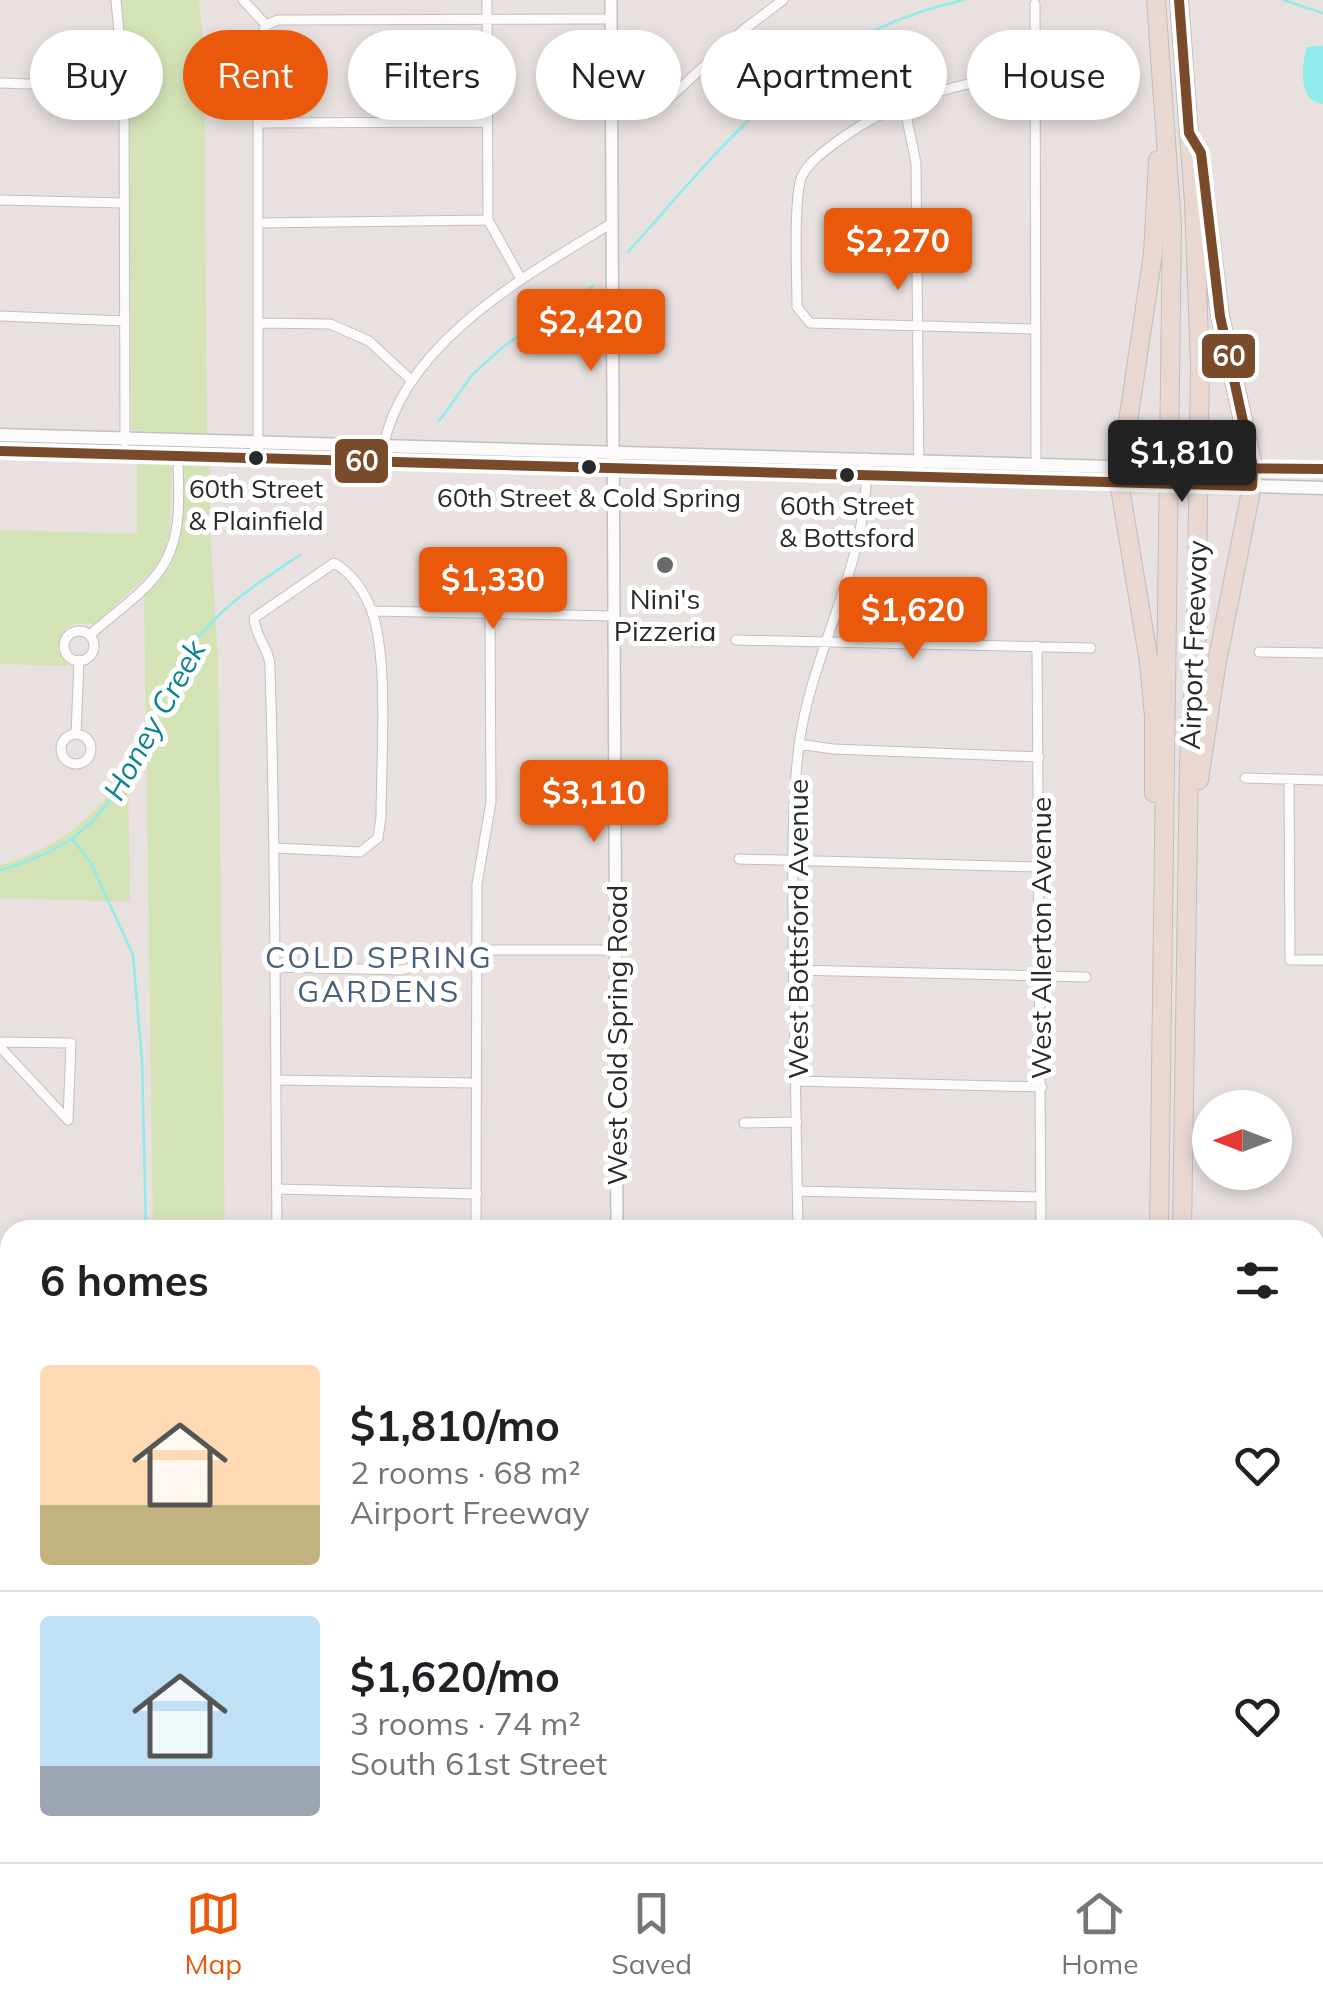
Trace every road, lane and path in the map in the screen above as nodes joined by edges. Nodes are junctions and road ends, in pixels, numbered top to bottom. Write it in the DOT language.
graph roads {
  1 [pos="116,0"];
  2 [pos="243,0"];
  3 [pos="486,0"];
  4 [pos="611,0"];
  5 [pos="784,0"];
  6 [pos="1179,0"];
  7 [pos="1156,1"];
  8 [pos="1035,4"];
  9 [pos="487,19"];
  10 [pos="611,19"];
  11 [pos="266,25"];
  12 [pos="119,30"];
  13 [pos="611,30"];
  14 [pos="1035,30"];
  15 [pos="0,83"];
  16 [pos="30,84"];
  17 [pos="681,88"];
  18 [pos="124,120"];
  19 [pos="612,120"];
  20 [pos="875,120"];
  21 [pos="907,120"];
  22 [pos="1034,120"];
  23 [pos="488,122"];
  24 [pos="259,123"];
  25 [pos="1189,134"];
  26 [pos="0,200"];
  27 [pos="124,203"];
  28 [pos="488,220"];
  29 [pos="259,223"];
  30 [pos="612,223"];
  31 [pos="521,280"];
  32 [pos="0,316"];
  33 [pos="124,321"];
  34 [pos="258,323"];
  35 [pos="917,326"];
  36 [pos="1036,329"];
  37 [pos="411,380"];
  38 [pos="0,435"];
  39 [pos="126,439"];
  40 [pos="258,443"];
  41 [pos="383,446"];
  42 [pos="178,448"];
  43 [pos="559,450"];
  44 [pos="0,451"];
  45 [pos="612,451"];
  46 [pos="126,455"];
  47 [pos="258,458"];
  48 [pos="866,458"];
  49 [pos="918,460"];
  50 [pos="382,462"];
  51 [pos="1036,465"];
  52 [pos="533,466"];
  53 [pos="1252,467"];
  54 [pos="612,468"];
  55 [pos="1323,469"];
  56 [pos="1119,475"];
  57 [pos="1146,475"];
  58 [pos="867,476"];
  59 [pos="919,477"];
  60 [pos="1036,480"];
  61 [pos="1252,486"];
  62 [pos="1323,488"];
  63 [pos="372,611"];
  64 [pos="490,613"];
  65 [pos="614,616"];
  66 [pos="90,635"];
  67 [pos="736,640"];
  68 [pos="827,641"];
  69 [pos="1037,646"];
  70 [pos="1090,648"];
  71 [pos="1259,652"];
  72 [pos="1323,653"];
  73 [pos="79,660"];
  74 [pos="76,734"];
  75 [pos="800,744"];
  76 [pos="1039,758"];
  77 [pos="1245,778"];
  78 [pos="1289,780"];
  79 [pos="1323,780"];
  80 [pos="276,848"];
  81 [pos="739,859"];
  82 [pos="793,860"];
  83 [pos="1039,867"];
  84 [pos="1187,939"];
  85 [pos="477,950"];
  86 [pos="616,950"];
  87 [pos="1323,960"];
  88 [pos="276,967"];
  89 [pos="794,970"];
  90 [pos="1040,976"];
  91 [pos="1086,977"];
  92 [pos="1162,984"];
  93 [pos="0,1044"];
  94 [pos="277,1080"];
  95 [pos="796,1081"];
  96 [pos="475,1083"];
  97 [pos="1042,1087"];
  98 [pos="744,1122"];
  99 [pos="796,1122"];
  100 [pos="276,1188"];
  101 [pos="797,1192"];
  102 [pos="477,1194"];
  103 [pos="1041,1197"];
  104 [pos="277,1220"];
  105 [pos="476,1220"];
  106 [pos="617,1220"];
  107 [pos="798,1220"];
  108 [pos="1041,1220"];
  109 [pos="1159,1220"];
  110 [pos="1182,1220"];
  1 -- 12 [label="street"];
  2 -- 11 [label="street"];
  3 -- 9 [label="street"];
  4 -- 10 [label="street, West Cold Spring Road"];
  5 -- 17 [label="street"];
  6 -- 25 [label="highway, Airport Freeway"];
  7 -- 56 [label="highway"];
  7 -- 92 [label="highway, Airport Freeway"];
  8 -- 14 [label="street"];
  9 -- 10 [label="street"];
  9 -- 11 [label="street"];
  9 -- 23 [label="street"];
  10 -- 13 [label="street, West Cold Spring Road"];
  11 -- 24 [label="street"];
  15 -- 16 [label="street"];
  18 -- 27 [label="street"];
  19 -- 30 [label="street, West Cold Spring Road"];
  20 -- 35 [label="street"];
  21 -- 35 [label="street"];
  22 -- 36 [label="street"];
  23 -- 24 [label="street"];
  23 -- 28 [label="street"];
  24 -- 29 [label="street"];
  25 -- 53 [label="highway"];
  25 -- 84 [label="highway, Airport Freeway"];
  26 -- 27 [label="street"];
  27 -- 33 [label="street"];
  28 -- 29 [label="street"];
  28 -- 31 [label="street"];
  29 -- 34 [label="street"];
  30 -- 31 [label="street"];
  30 -- 45 [label="street, West Cold Spring Road"];
  31 -- 37 [label="street"];
  32 -- 33 [label="street"];
  33 -- 39 [label="street"];
  34 -- 37 [label="street"];
  34 -- 40 [label="street"];
  35 -- 36 [label="street"];
  35 -- 49 [label="street"];
  36 -- 51 [label="street"];
  37 -- 41 [label="street"];
  38 -- 39 [label="main road"];
  39 -- 42 [label="main road"];
  39 -- 46 [label="street"];
  40 -- 41 [label="main road"];
  40 -- 42 [label="main road"];
  40 -- 47 [label="street"];
  41 -- 43 [label="main road"];
  41 -- 50 [label="street"];
  42 -- 46 [label="main road"];
  42 -- 47 [label="main road"];
  42 -- 66 [label="street"];
  43 -- 45 [label="main road"];
  43 -- 52 [label="main road"];
  44 -- 46 [label="main road"];
  45 -- 48 [label="main road"];
  45 -- 54 [label="street, West Cold Spring Road"];
  47 -- 50 [label="main road"];
  48 -- 49 [label="main road"];
  48 -- 58 [label="street, West Bottsford Avenue"];
  49 -- 51 [label="main road"];
  49 -- 59 [label="street"];
  50 -- 52 [label="main road"];
  51 -- 56 [label="main road"];
  51 -- 60 [label="street"];
  52 -- 54 [label="main road"];
  53 -- 55 [label="main road"];
  53 -- 57 [label="main road, bridge"];
  53 -- 61 [label="highway"];
  54 -- 58 [label="main road"];
  54 -- 65 [label="street, West Cold Spring Road"];
  56 -- 57 [label="main road"];
  56 -- 60 [label="main road"];
  56 -- 92 [label="highway"];
  57 -- 61 [label="main road, bridge"];
  58 -- 59 [label="main road"];
  58 -- 68 [label="street, West Bottsford Avenue"];
  59 -- 60 [label="main road"];
  61 -- 62 [label="main road"];
  61 -- 84 [label="highway"];
  63 -- 64 [label="street"];
  63 -- 80 [label="street"];
  63 -- 80 [label="street"];
  64 -- 65 [label="street"];
  64 -- 85 [label="street"];
  65 -- 86 [label="street, West Cold Spring Road"];
  66 -- 73 [label="street"];
  66 -- 73 [label="street"];
  67 -- 68 [label="street"];
  68 -- 69 [label="street"];
  68 -- 75 [label="street, West Bottsford Avenue"];
  69 -- 70 [label="street"];
  69 -- 76 [label="street, West Allerton Avenue"];
  71 -- 72 [label="street"];
  73 -- 74 [label="street"];
  75 -- 76 [label="street"];
  75 -- 82 [label="street, West Bottsford Avenue"];
  76 -- 83 [label="street, West Allerton Avenue"];
  77 -- 78 [label="street"];
  78 -- 79 [label="street"];
  78 -- 87 [label="street"];
  80 -- 88 [label="street"];
  81 -- 82 [label="street"];
  82 -- 83 [label="street"];
  82 -- 89 [label="street, West Bottsford Avenue"];
  83 -- 90 [label="street, West Allerton Avenue"];
  84 -- 110 [label="highway, Airport Freeway"];
  85 -- 86 [label="street"];
  85 -- 88 [label="street"];
  85 -- 96 [label="street"];
  86 -- 106 [label="street, West Cold Spring Road"];
  88 -- 94 [label="street"];
  89 -- 90 [label="street"];
  89 -- 95 [label="street, West Bottsford Avenue"];
  90 -- 91 [label="street"];
  90 -- 97 [label="street, West Allerton Avenue"];
  92 -- 109 [label="highway, Airport Freeway"];
  93 -- 93 [label="street"];
  94 -- 96 [label="street"];
  94 -- 100 [label="street"];
  95 -- 97 [label="street"];
  95 -- 99 [label="street, West Bottsford Avenue"];
  96 -- 102 [label="street"];
  97 -- 103 [label="street, West Allerton Avenue"];
  98 -- 99 [label="street"];
  99 -- 101 [label="street, West Bottsford Avenue"];
  100 -- 102 [label="street"];
  100 -- 104 [label="street"];
  101 -- 103 [label="street"];
  101 -- 107 [label="street, West Bottsford Avenue"];
  102 -- 105 [label="street"];
  103 -- 108 [label="street, West Allerton Avenue"];
}
